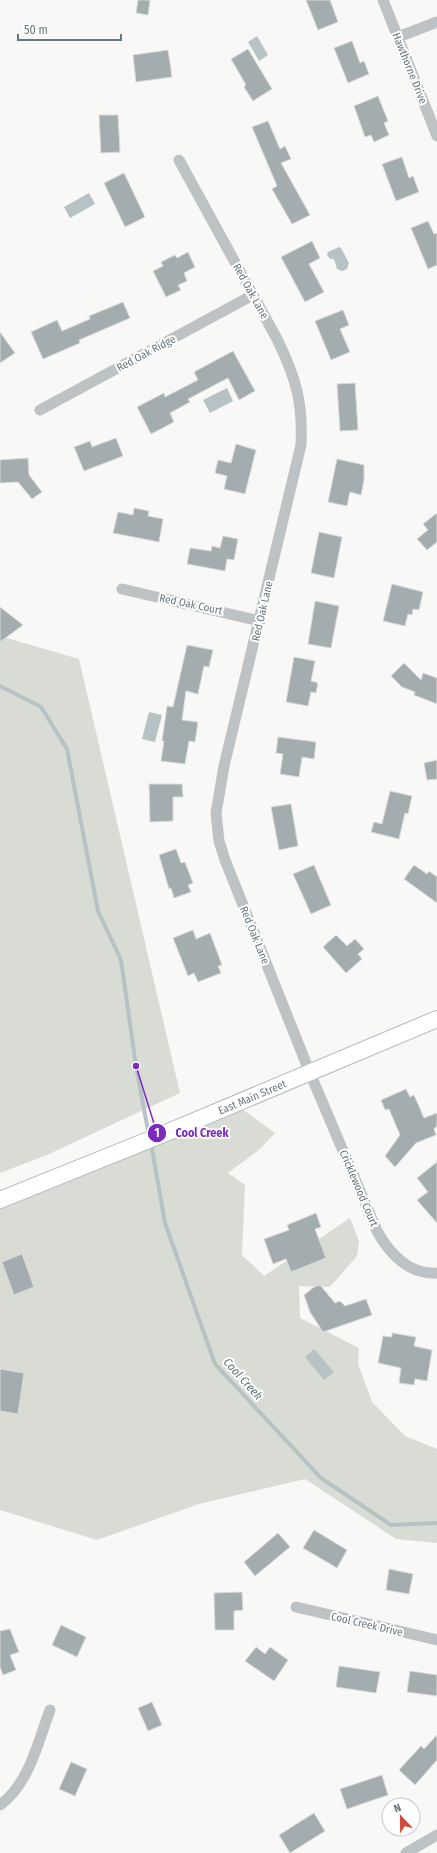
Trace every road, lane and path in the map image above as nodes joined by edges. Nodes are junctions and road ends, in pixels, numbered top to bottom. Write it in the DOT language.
graph roads {
  1 [pos="383,0"];
  2 [pos="437,22"];
  3 [pos="398,38"];
  4 [pos="437,136"];
  5 [pos="179,160"];
  6 [pos="253,295"];
  7 [pos="40,410"];
  8 [pos="122,589"];
  9 [pos="260,621"];
  10 [pos="437,1019"];
  11 [pos="310,1073"];
  12 [pos="0,1200"];
  13 [pos="437,1273"];
  14 [pos="296,1607"];
  15 [pos="437,1640"];
  16 [pos="50,1710"];
  17 [pos="0,1805"];
  18 [pos="437,1835"];
  19 [pos="406,1853"];
  1 -- 3 [label="street, Hawthorne Drive"];
  2 -- 3 [label="street"];
  3 -- 4 [label="street, Hawthorne Drive"];
  5 -- 6 [label="street, Red Oak Lane"];
  6 -- 7 [label="street, Red Oak Ridge"];
  6 -- 9 [label="street, Red Oak Lane"];
  8 -- 9 [label="street, Red Oak Court"];
  9 -- 11 [label="street, Red Oak Lane"];
  10 -- 11 [label="main road, East Main Street"];
  11 -- 12 [label="main road, East Main Street"];
  11 -- 13 [label="street, Cricklewood Court"];
  14 -- 15 [label="street, Cool Creek Drive"];
  16 -- 17 [label="street"];
  18 -- 19 [label="street"];
}
